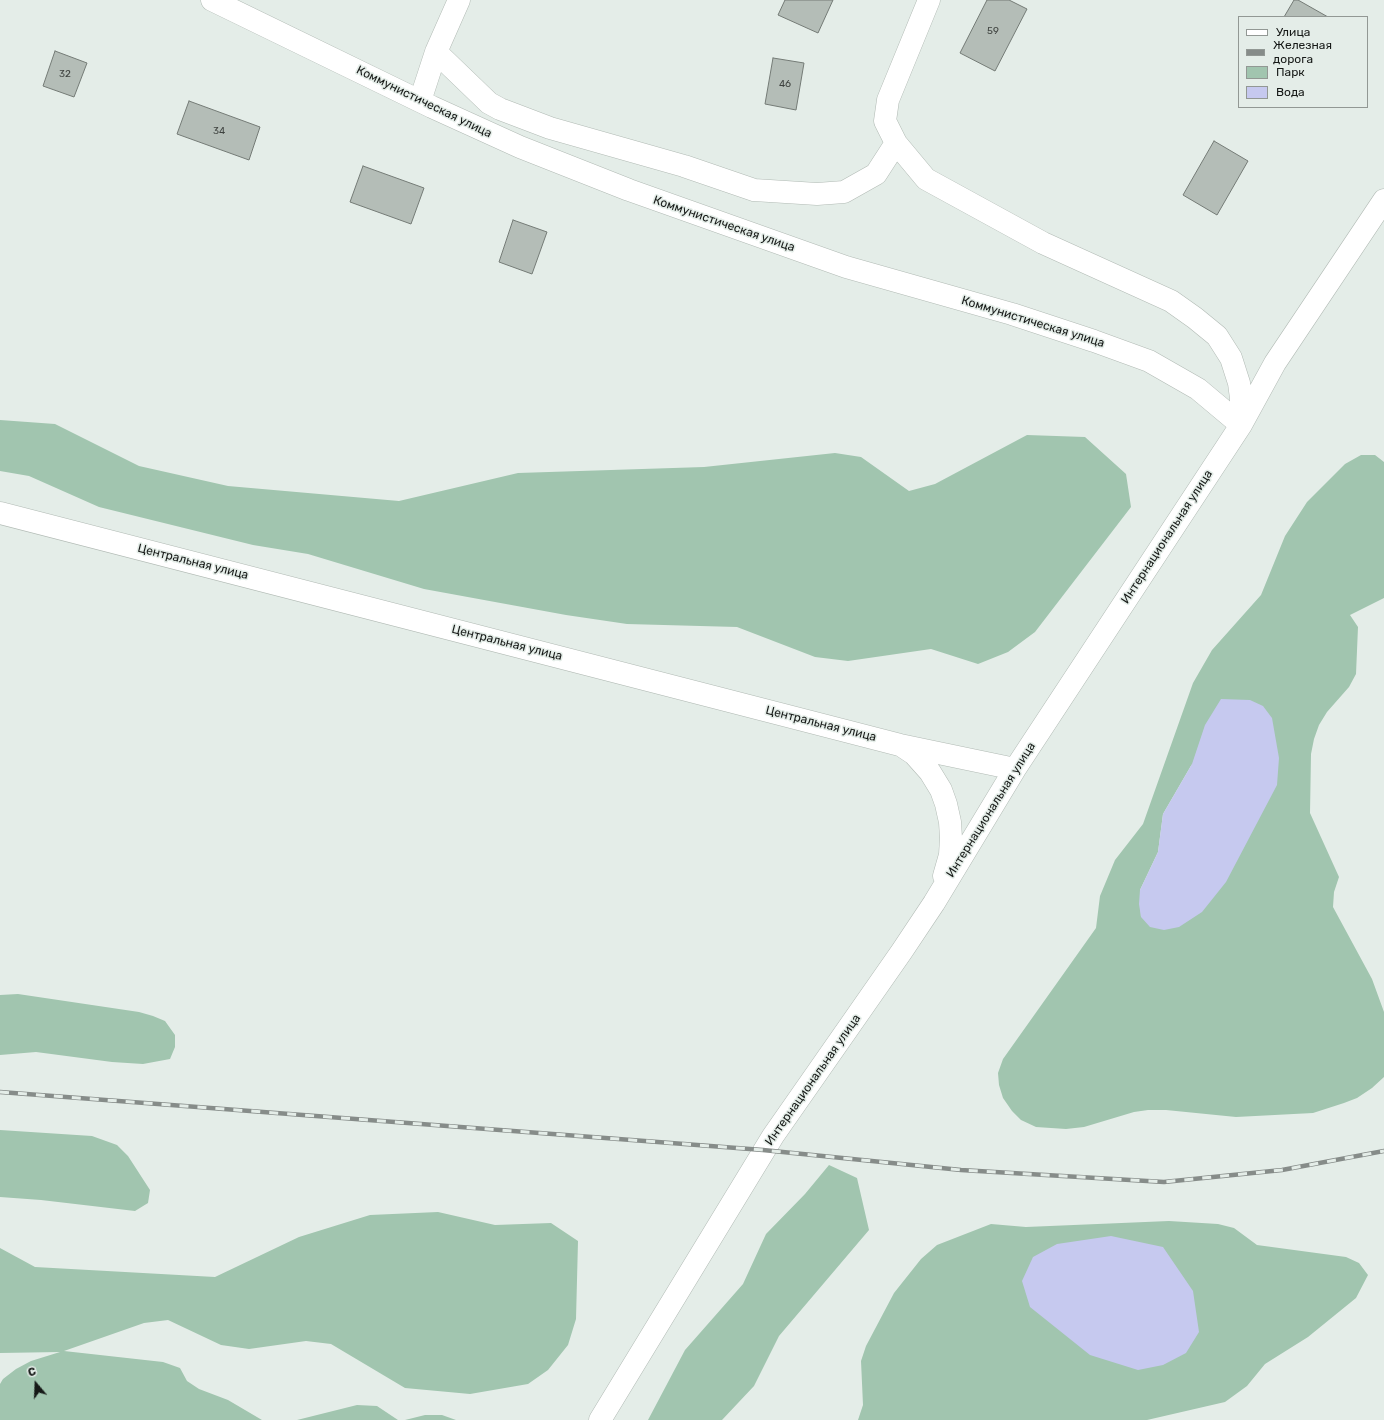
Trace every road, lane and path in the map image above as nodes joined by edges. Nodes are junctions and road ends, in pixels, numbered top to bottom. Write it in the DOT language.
graph roads {
  1 [pos="212,0"];
  2 [pos="459,0"];
  3 [pos="929,0"];
  4 [pos="436,52"];
  5 [pos="420,100"];
  6 [pos="896,143"];
  7 [pos="1384,200"];
  8 [pos="1240,425"];
  9 [pos="0,513"];
  10 [pos="900,745"];
  11 [pos="1015,769"];
  12 [pos="934,903"];
  13 [pos="600,1420"];
  1 -- 5 [label="street, Коммунистическая улица"];
  2 -- 4 [label="street"];
  3 -- 6 [label="street"];
  4 -- 5 [label="street"];
  4 -- 6 [label="street"];
  5 -- 8 [label="street, Коммунистическая улица"];
  6 -- 8 [label="street"];
  7 -- 8 [label="street, Интернациональная улица"];
  8 -- 11 [label="street, Интернациональная улица"];
  9 -- 10 [label="street, Центральная улица"];
  10 -- 11 [label="street, Центральная улица"];
  10 -- 12 [label="street"];
  11 -- 12 [label="street, Интернациональная улица"];
  12 -- 13 [label="street, Интернациональная улица"];
}
